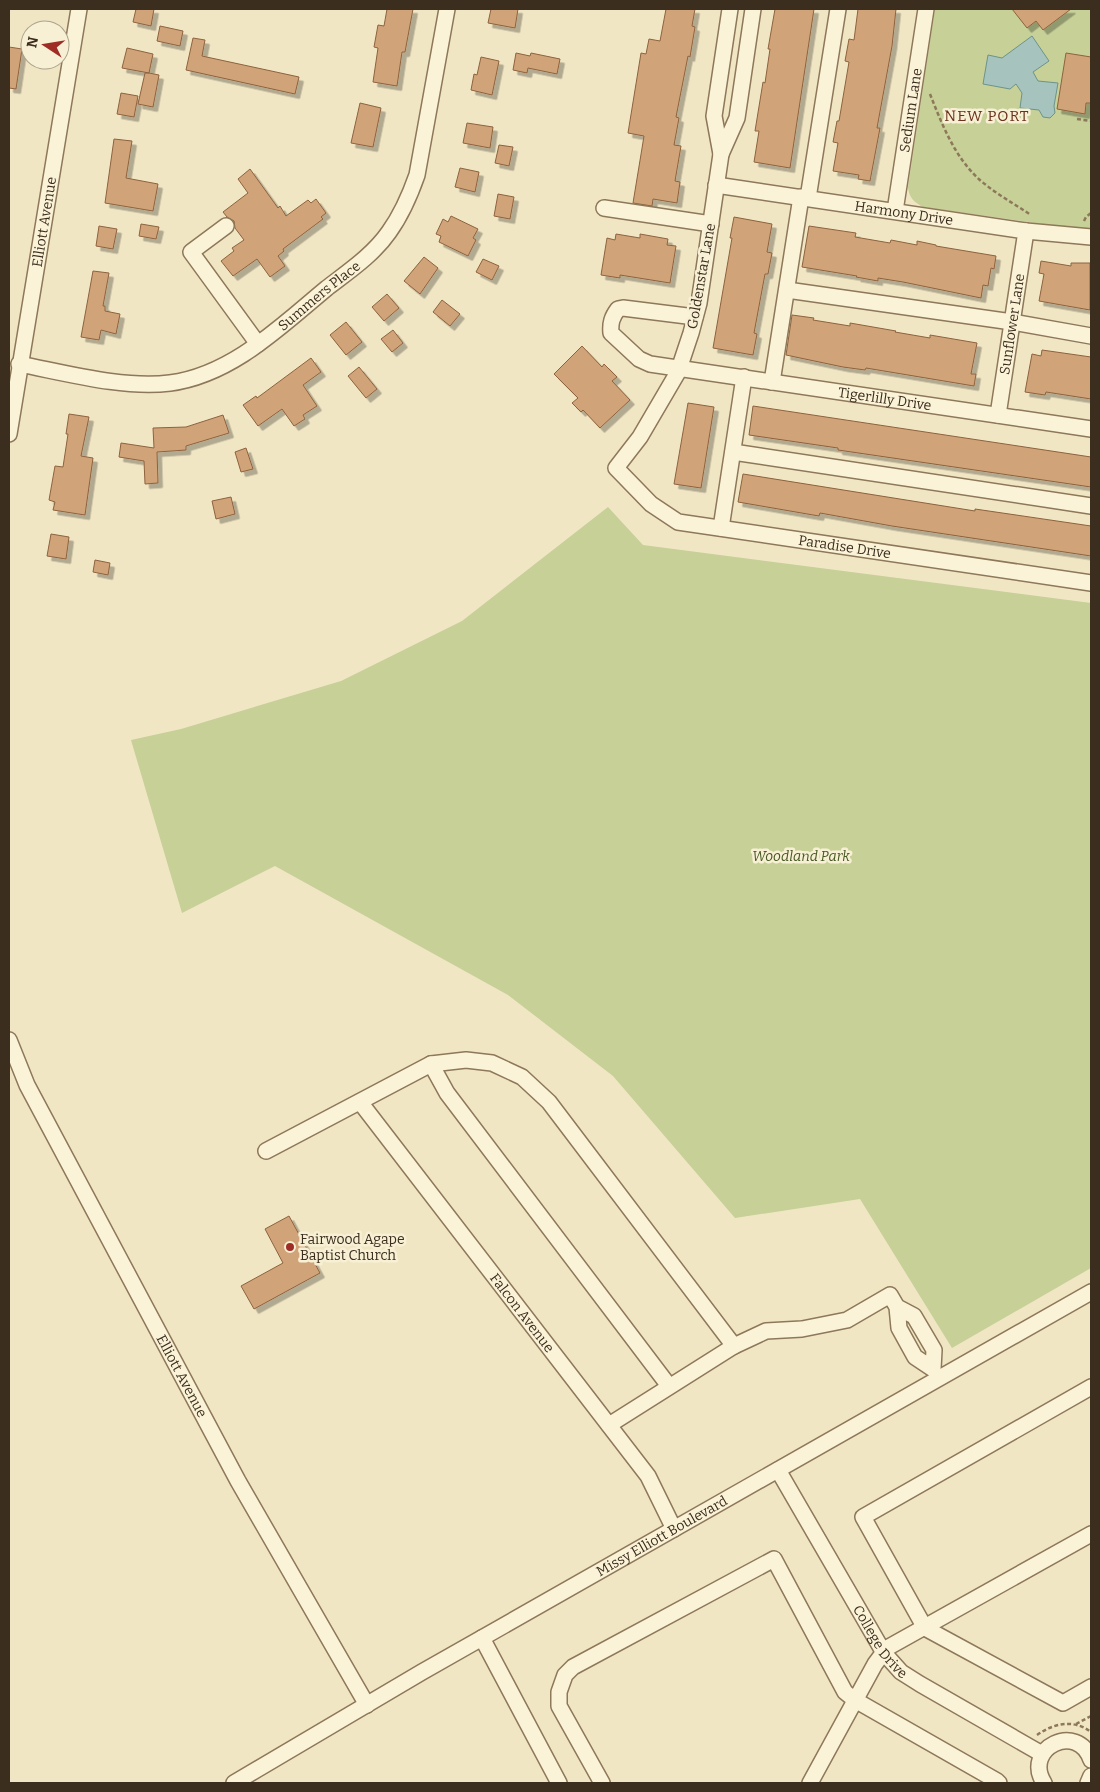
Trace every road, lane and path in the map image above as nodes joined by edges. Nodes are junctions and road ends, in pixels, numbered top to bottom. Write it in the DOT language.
graph roads {
  1 [pos="79,9"];
  2 [pos="447,9"];
  3 [pos="730,9"];
  4 [pos="753,9"];
  5 [pos="838,9"];
  6 [pos="926,9"];
  7 [pos="930,94"];
  8 [pos="1077,119"];
  9 [pos="1091,121"];
  10 [pos="721,154"];
  11 [pos="716,185"];
  12 [pos="805,198"];
  13 [pos="604,208"];
  14 [pos="895,211"];
  15 [pos="1091,213"];
  16 [pos="1030,215"];
  17 [pos="1084,222"];
  18 [pos="710,224"];
  19 [pos="226,226"];
  20 [pos="1026,231"];
  21 [pos="1091,237"];
  22 [pos="786,290"];
  23 [pos="695,317"];
  24 [pos="1012,322"];
  25 [pos="1091,336"];
  26 [pos="258,344"];
  27 [pos="20,364"];
  28 [pos="680,368"];
  29 [pos="744,377"];
  30 [pos="772,382"];
  31 [pos="998,415"];
  32 [pos="1091,429"];
  33 [pos="9,434"];
  34 [pos="732,452"];
  35 [pos="616,468"];
  36 [pos="1091,506"];
  37 [pos="721,528"];
  38 [pos="1091,583"];
  39 [pos="9,1040"];
  40 [pos="431,1064"];
  41 [pos="360,1102"];
  42 [pos="266,1152"];
  43 [pos="1091,1292"];
  44 [pos="734,1346"];
  45 [pos="936,1374"];
  46 [pos="669,1386"];
  47 [pos="1091,1387"];
  48 [pos="608,1425"];
  49 [pos="778,1470"];
  50 [pos="674,1529"];
  51 [pos="1091,1534"];
  52 [pos="925,1628"];
  53 [pos="482,1638"];
  54 [pos="884,1653"];
  55 [pos="1091,1687"];
  56 [pos="855,1700"];
  57 [pos="366,1705"];
  58 [pos="1091,1716"];
  59 [pos="1076,1724"];
  60 [pos="1042,1754"];
  61 [pos="1091,1760"];
  62 [pos="1091,1776"];
  63 [pos="234,1783"];
  64 [pos="559,1783"];
  65 [pos="602,1783"];
  66 [pos="810,1783"];
  67 [pos="999,1783"];
  68 [pos="1044,1783"];
  69 [pos="1088,1783"];
  1 -- 27 [label="street, Elliott Avenue"];
  2 -- 26 [label="street, Summers Place"];
  3 -- 10 [label="street, Goldenstar Lane"];
  4 -- 10 [label="street, Goldenstar Lane"];
  5 -- 12 [label="street"];
  6 -- 14 [label="street, Sedium Lane"];
  7 -- 16 [label="path"];
  8 -- 9 [label="path"];
  10 -- 11 [label="street, Goldenstar Lane"];
  11 -- 12 [label="street, Harmony Drive"];
  11 -- 18 [label="street, Goldenstar Lane"];
  12 -- 14 [label="street, Harmony Drive"];
  12 -- 22 [label="street"];
  13 -- 18 [label="street"];
  14 -- 20 [label="street, Harmony Drive"];
  15 -- 17 [label="path"];
  18 -- 23 [label="street, Goldenstar Lane"];
  19 -- 26 [label="street"];
  20 -- 21 [label="street, Harmony Drive"];
  20 -- 24 [label="street, Sunflower Lane"];
  22 -- 24 [label="street"];
  22 -- 30 [label="street"];
  23 -- 28 [label="street, Goldenstar Lane"];
  23 -- 28 [label="street, Tigerlilly Drive"];
  24 -- 25 [label="street"];
  24 -- 31 [label="street, Sunflower Lane"];
  26 -- 27 [label="street, Summers Place"];
  27 -- 33 [label="street, Elliott Avenue"];
  28 -- 29 [label="street, Tigerlilly Drive"];
  28 -- 35 [label="street, Goldenstar Lane"];
  29 -- 30 [label="street, Tigerlilly Drive"];
  29 -- 34 [label="street"];
  30 -- 31 [label="street, Tigerlilly Drive"];
  31 -- 32 [label="street, Tigerlilly Drive"];
  34 -- 36 [label="street"];
  34 -- 37 [label="street"];
  35 -- 37 [label="street, Paradise Drive"];
  37 -- 38 [label="street, Paradise Drive"];
  39 -- 57 [label="street, Elliott Avenue"];
  40 -- 41 [label="street"];
  40 -- 44 [label="street"];
  40 -- 46 [label="street"];
  41 -- 42 [label="street"];
  41 -- 48 [label="street, Falcon Avenue"];
  43 -- 45 [label="street, Missy Elliott Boulevard"];
  44 -- 45 [label="street"];
  44 -- 46 [label="street"];
  45 -- 49 [label="street, Missy Elliott Boulevard"];
  46 -- 48 [label="street"];
  47 -- 52 [label="street"];
  48 -- 50 [label="street, Falcon Avenue"];
  49 -- 50 [label="street, Missy Elliott Boulevard"];
  49 -- 54 [label="street, College Drive"];
  50 -- 53 [label="street, Missy Elliott Boulevard"];
  51 -- 52 [label="street"];
  52 -- 54 [label="street"];
  52 -- 55 [label="street"];
  53 -- 57 [label="street, Missy Elliott Boulevard"];
  53 -- 64 [label="street"];
  54 -- 56 [label="street"];
  54 -- 60 [label="street, College Drive"];
  56 -- 65 [label="street"];
  56 -- 66 [label="street"];
  56 -- 67 [label="street"];
  57 -- 63 [label="street, Missy Elliott Boulevard"];
  58 -- 59 [label="path"];
  60 -- 61 [label="street"];
  60 -- 68 [label="street"];
  62 -- 69 [label="street"];
}
